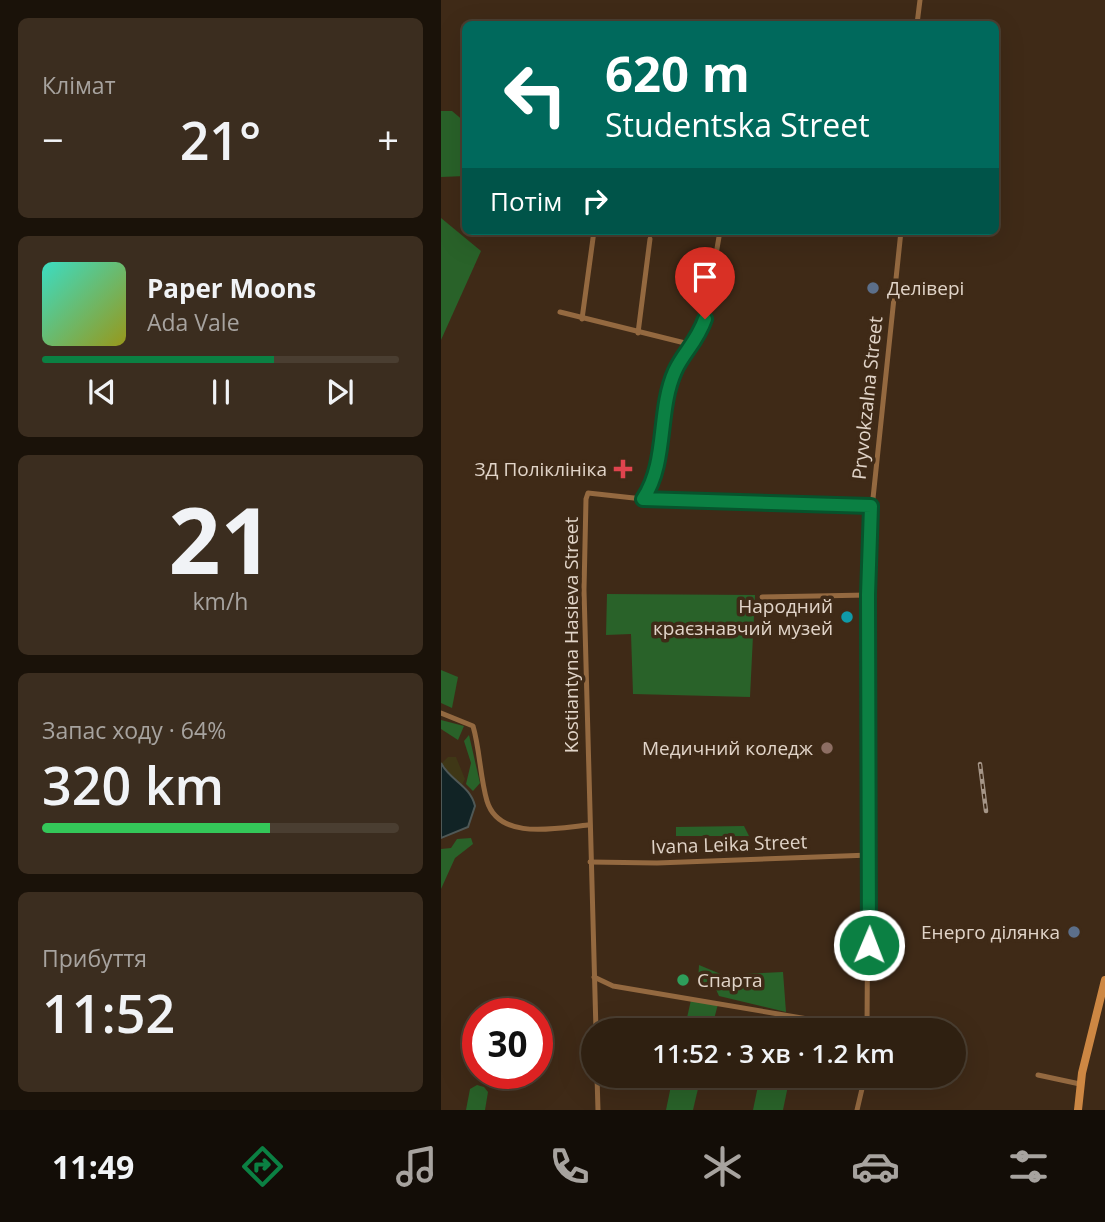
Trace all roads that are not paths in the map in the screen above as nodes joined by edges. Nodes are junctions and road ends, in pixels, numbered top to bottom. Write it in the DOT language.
graph roads {
  1 [pos="920,0"];
  2 [pos="917,21"];
  3 [pos="593,235"];
  4 [pos="719,235"];
  5 [pos="901,235"];
  6 [pos="650,239"];
  7 [pos="560,312"];
  8 [pos="582,319"];
  9 [pos="638,333"];
  10 [pos="693,345"];
  11 [pos="643,499"];
  12 [pos="871,506"];
  13 [pos="868,595"];
  14 [pos="762,597"];
  15 [pos="441,713"];
  16 [pos="589,825"];
  17 [pos="870,855"];
  18 [pos="590,862"];
  19 [pos="594,977"];
  20 [pos="1105,980"];
  21 [pos="596,1018"];
  22 [pos="798,1018"];
  23 [pos="867,1018"];
  24 [pos="1038,1075"];
  25 [pos="1080,1084"];
  26 [pos="597,1088"];
  27 [pos="862,1088"];
  28 [pos="598,1110"];
  29 [pos="857,1110"];
  30 [pos="1078,1110"];
  1 -- 2 [label="street"];
  3 -- 8 [label="street"];
  4 -- 10 [label="street"];
  5 -- 12 [label="street, Pryvokzalna Street"];
  6 -- 9 [label="street"];
  7 -- 8 [label="street"];
  8 -- 9 [label="street"];
  9 -- 10 [label="street"];
  10 -- 11 [label="street"];
  11 -- 12 [label="street"];
  11 -- 16 [label="street, Kostiantyna Hasieva Street"];
  12 -- 13 [label="street, Pryvokzalna Street"];
  13 -- 14 [label="street"];
  13 -- 17 [label="street, Pryvokzalna Street"];
  15 -- 16 [label="street"];
  16 -- 18 [label="street, Kostiantyna Hasieva Street"];
  17 -- 18 [label="street, Ivana Leika Street"];
  17 -- 23 [label="street, Pryvokzalna Street"];
  18 -- 19 [label="street, Kostiantyna Hasieva Street"];
  19 -- 21 [label="street, Kostiantyna Hasieva Street"];
  19 -- 22 [label="street"];
  20 -- 25 [label="main road"];
  24 -- 25 [label="street"];
  25 -- 30 [label="main road"];
  26 -- 28 [label="street"];
  27 -- 29 [label="street"];
}
